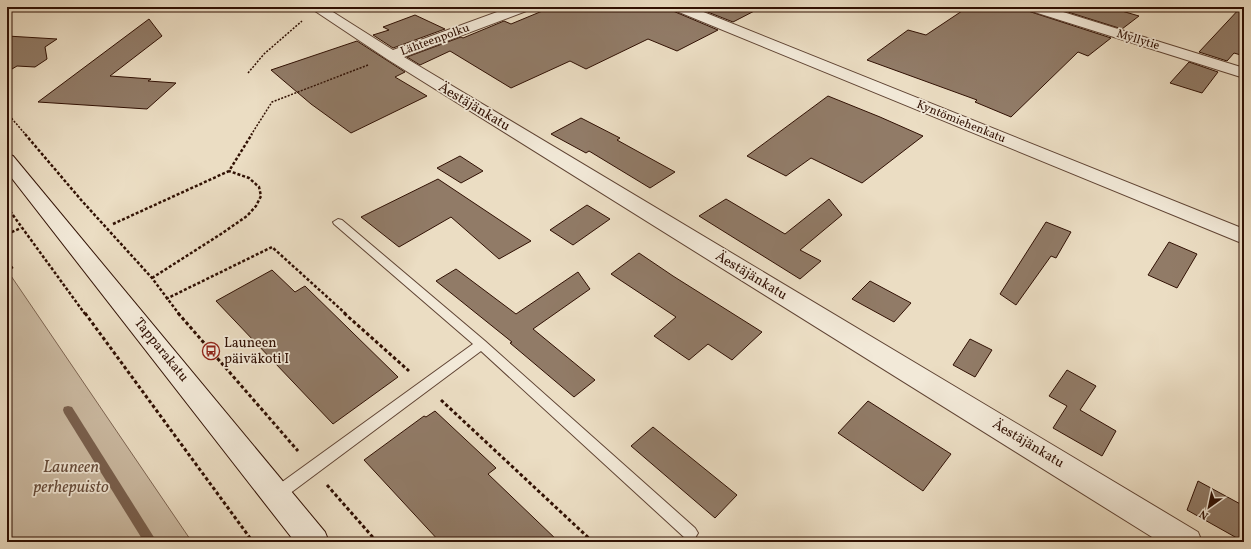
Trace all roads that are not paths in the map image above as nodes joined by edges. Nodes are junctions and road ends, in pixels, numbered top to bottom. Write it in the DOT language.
graph roads {
  1 [pos="317,7"];
  2 [pos="524,7"];
  3 [pos="679,7"];
  4 [pos="1032,7"];
  5 [pos="392,56"];
  6 [pos="1244,73"];
  7 [pos="7,160"];
  8 [pos="338,222"];
  9 [pos="1244,237"];
  10 [pos="482,344"];
  11 [pos="276,495"];
  12 [pos="690,533"];
  13 [pos="314,542"];
  14 [pos="1187,542"];
  1 -- 5 [label="street, Äestäjänkatu"];
  2 -- 5 [label="street, Lähteenpolku"];
  3 -- 9 [label="street, Kyntömiehenkatu"];
  4 -- 6 [label="street, Myllytie"];
  5 -- 14 [label="street, Äestäjänkatu"];
  7 -- 11 [label="street, Tapparakatu"];
  8 -- 10 [label="lane"];
  10 -- 11 [label="lane"];
  10 -- 12 [label="lane"];
  11 -- 13 [label="street, Tapparakatu"];
}
